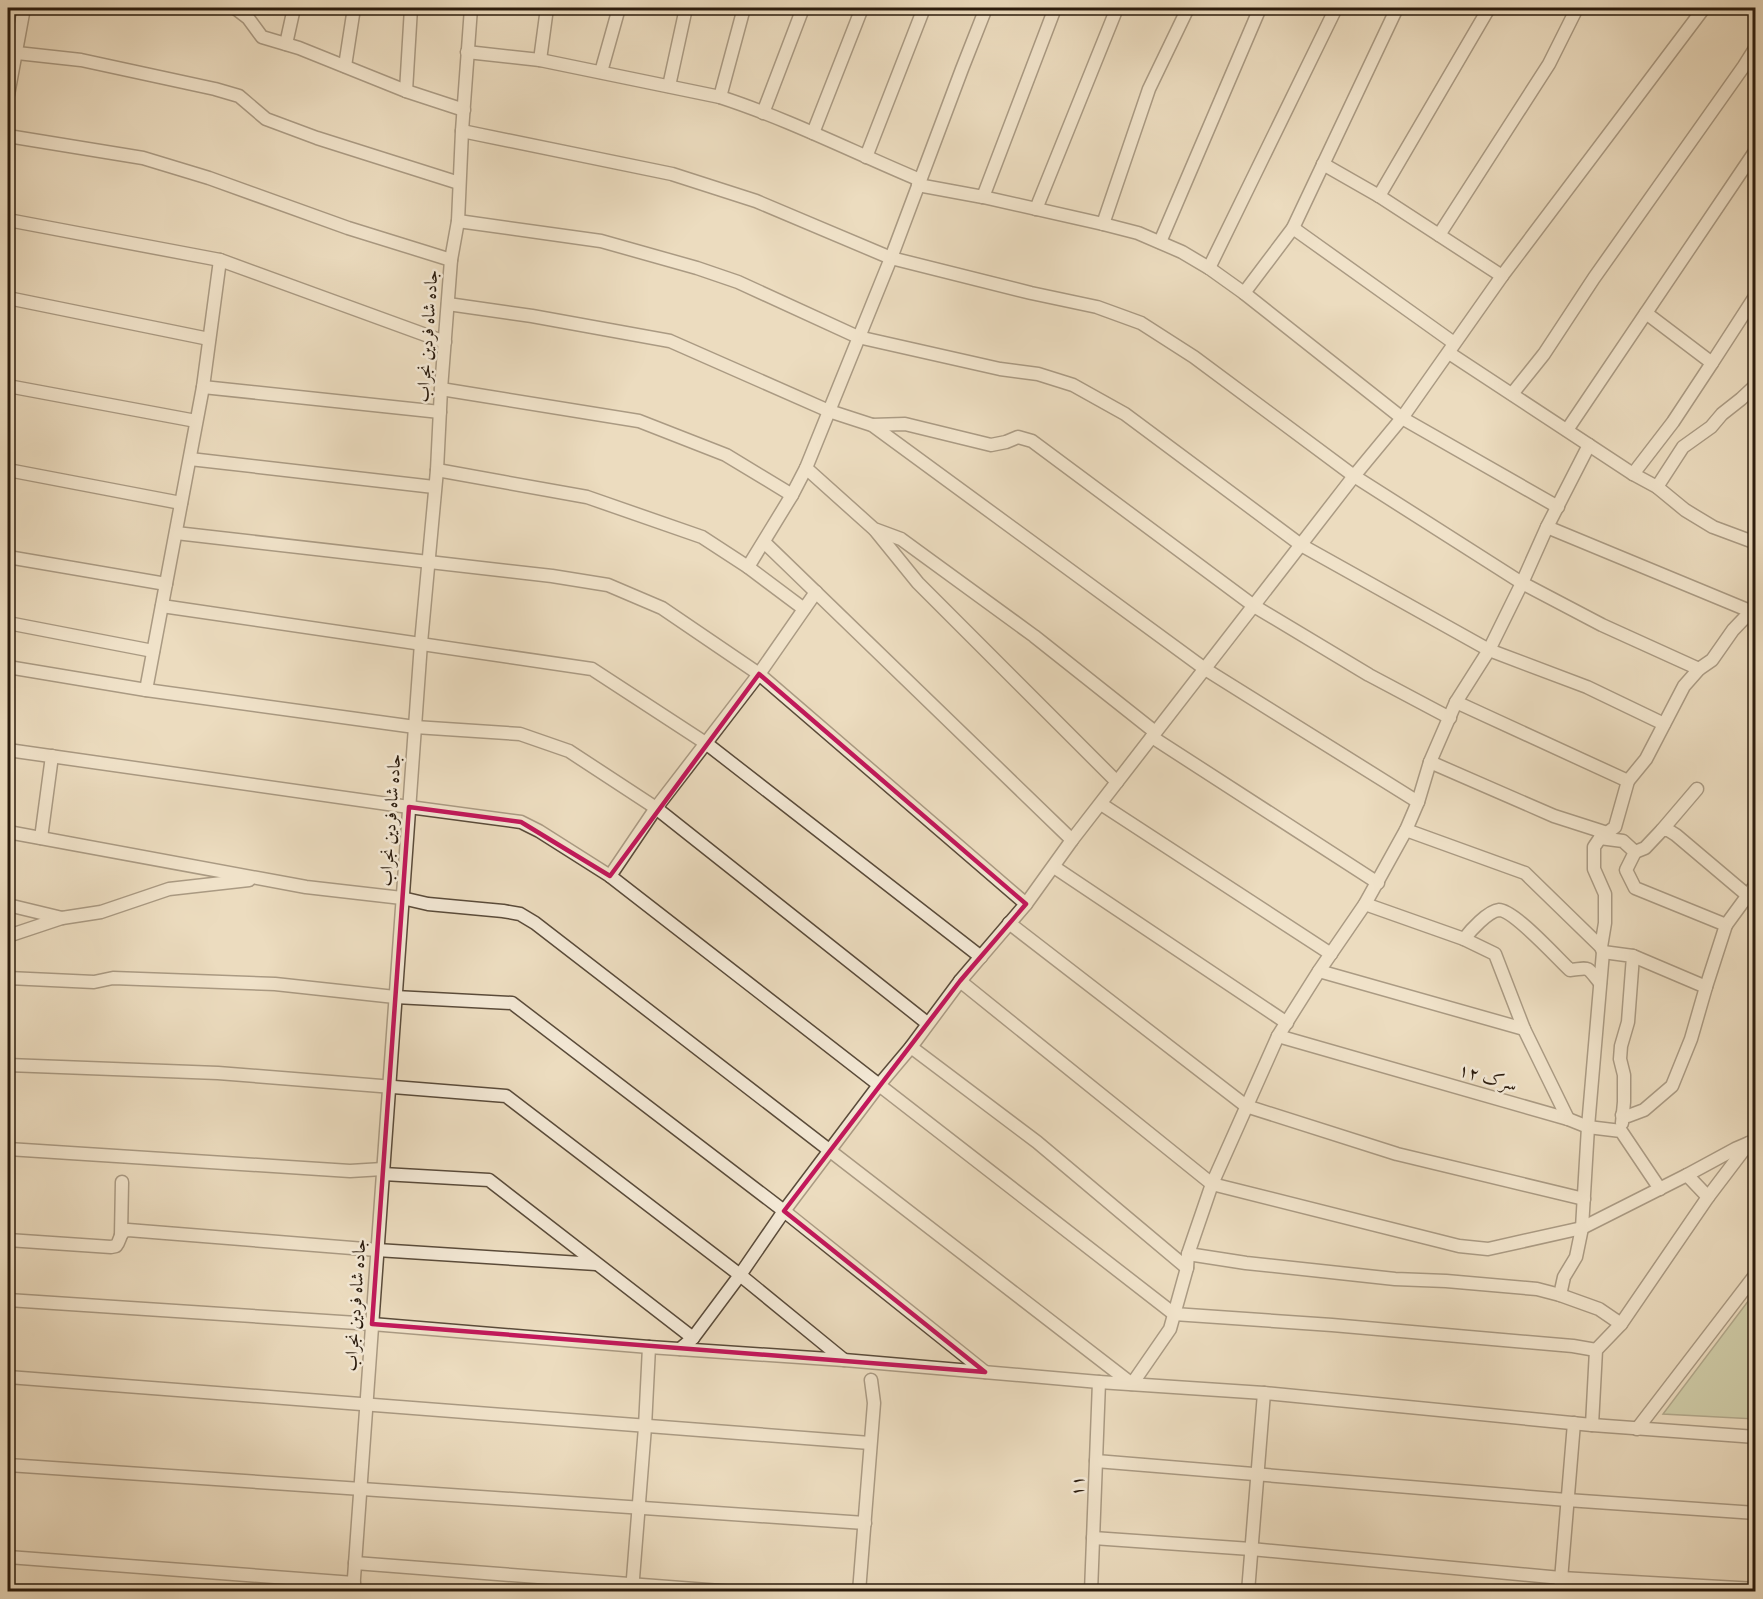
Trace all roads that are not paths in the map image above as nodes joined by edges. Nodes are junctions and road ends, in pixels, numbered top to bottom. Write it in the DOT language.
graph roads {
  1 [pos="24,8"];
  2 [pos="235,8"];
  3 [pos="294,8"];
  4 [pos="354,8"];
  5 [pos="411,8"];
  6 [pos="471,8"];
  7 [pos="547,8"];
  8 [pos="619,8"];
  9 [pos="686,8"];
  10 [pos="744,8"];
  11 [pos="802,8"];
  12 [pos="862,8"];
  13 [pos="924,8"];
  14 [pos="986,8"];
  15 [pos="1055,8"];
  16 [pos="1117,8"];
  17 [pos="1188,8"];
  18 [pos="1260,8"];
  19 [pos="1336,8"];
  20 [pos="1397,8"];
  21 [pos="1489,8"];
  22 [pos="1576,8"];
  23 [pos="1704,8"];
  24 [pos="286,44"];
  25 [pos="1755,47"];
  26 [pos="11,52"];
  27 [pos="468,52"];
  28 [pos="540,60"];
  29 [pos="345,66"];
  30 [pos="601,72"];
  31 [pos="669,86"];
  32 [pos="406,92"];
  33 [pos="8,95"];
  34 [pos="720,97"];
  35 [pos="464,110"];
  36 [pos="763,113"];
  37 [pos="462,131"];
  38 [pos="813,133"];
  39 [pos="8,136"];
  40 [pos="1755,150"];
  41 [pos="866,157"];
  42 [pos="1323,164"];
  43 [pos="919,182"];
  44 [pos="459,183"];
  45 [pos="1379,196"];
  46 [pos="983,197"];
  47 [pos="1036,209"];
  48 [pos="8,220"];
  49 [pos="458,221"];
  50 [pos="1103,224"];
  51 [pos="1293,228"];
  52 [pos="1439,235"];
  53 [pos="1160,242"];
  54 [pos="891,258"];
  55 [pos="220,260"];
  56 [pos="451,260"];
  57 [pos="1209,268"];
  58 [pos="1502,276"];
  59 [pos="1244,293"];
  60 [pos="1755,295"];
  61 [pos="8,298"];
  62 [pos="448,304"];
  63 [pos="1646,312"];
  64 [pos="858,337"];
  65 [pos="209,339"];
  66 [pos="445,342"];
  67 [pos="1452,348"];
  68 [pos="1712,363"];
  69 [pos="1755,385"];
  70 [pos="8,386"];
  71 [pos="203,387"];
  72 [pos="441,389"];
  73 [pos="1512,394"];
  74 [pos="829,411"];
  75 [pos="440,412"];
  76 [pos="1402,418"];
  77 [pos="196,420"];
  78 [pos="872,425"];
  79 [pos="1567,430"];
  80 [pos="1589,445"];
  81 [pos="190,459"];
  82 [pos="806,468"];
  83 [pos="8,470"];
  84 [pos="437,470"];
  85 [pos="1633,474"];
  86 [pos="1354,476"];
  87 [pos="434,487"];
  88 [pos="1657,487"];
  89 [pos="792,495"];
  90 [pos="181,503"];
  91 [pos="1558,507"];
  92 [pos="1547,527"];
  93 [pos="874,529"];
  94 [pos="176,533"];
  95 [pos="764,542"];
  96 [pos="1755,543"];
  97 [pos="1301,545"];
  98 [pos="8,556"];
  99 [pos="429,561"];
  100 [pos="748,567"];
  101 [pos="1522,583"];
  102 [pos="166,584"];
  103 [pos="816,592"];
  104 [pos="162,606"];
  105 [pos="1254,606"];
  106 [pos="1752,608"];
  107 [pos="804,609"];
  108 [pos="8,623"];
  109 [pos="421,643"];
  110 [pos="1489,650"];
  111 [pos="153,651"];
  112 [pos="8,667"];
  113 [pos="1205,669"];
  114 [pos="1699,669"];
  115 [pos="759,674"];
  116 [pos="146,690"];
  117 [pos="1456,702"];
  118 [pos="1450,718"];
  119 [pos="1664,724"];
  120 [pos="415,727"];
  121 [pos="1154,735"];
  122 [pos="707,744"];
  123 [pos="8,750"];
  124 [pos="52,756"];
  125 [pos="1430,762"];
  126 [pos="1628,781"];
  127 [pos="1117,782"];
  128 [pos="1697,789"];
  129 [pos="1418,802"];
  130 [pos="1101,804"];
  131 [pos="409,807"];
  132 [pos="656,808"];
  133 [pos="1406,830"];
  134 [pos="1662,830"];
  135 [pos="8,832"];
  136 [pos="1603,836"];
  137 [pos="41,838"];
  138 [pos="1072,840"];
  139 [pos="1635,852"];
  140 [pos="1054,867"];
  141 [pos="610,876"];
  142 [pos="262,878"];
  143 [pos="1378,883"];
  144 [pos="1755,884"];
  145 [pos="1747,895"];
  146 [pos="402,898"];
  147 [pos="1026,904"];
  148 [pos="1365,904"];
  149 [pos="8,905"];
  150 [pos="62,918"];
  151 [pos="1009,923"];
  152 [pos="1726,925"];
  153 [pos="8,936"];
  154 [pos="1464,939"];
  155 [pos="1602,950"];
  156 [pos="1332,954"];
  157 [pos="1633,956"];
  158 [pos="981,957"];
  159 [pos="1319,971"];
  160 [pos="8,978"];
  161 [pos="960,981"];
  162 [pos="1600,983"];
  163 [pos="1706,987"];
  164 [pos="395,998"];
  165 [pos="927,1023"];
  166 [pos="1287,1023"];
  167 [pos="1524,1029"];
  168 [pos="1278,1036"];
  169 [pos="910,1047"];
  170 [pos="8,1065"];
  171 [pos="879,1085"];
  172 [pos="389,1087"];
  173 [pos="1246,1106"];
  174 [pos="1622,1115"];
  175 [pos="1568,1119"];
  176 [pos="1588,1127"];
  177 [pos="1622,1131"];
  178 [pos="1752,1142"];
  179 [pos="8,1149"];
  180 [pos="830,1150"];
  181 [pos="383,1172"];
  182 [pos="1687,1175"];
  183 [pos="122,1182"];
  184 [pos="1212,1184"];
  185 [pos="1660,1189"];
  186 [pos="1708,1197"];
  187 [pos="1584,1199"];
  188 [pos="784,1211"];
  189 [pos="1582,1227"];
  190 [pos="121,1235"];
  191 [pos="8,1240"];
  192 [pos="377,1250"];
  193 [pos="1188,1254"];
  194 [pos="596,1263"];
  195 [pos="1187,1268"];
  196 [pos="1755,1274"];
  197 [pos="740,1275"];
  198 [pos="1560,1295"];
  199 [pos="8,1300"];
  200 [pos="1174,1314"];
  201 [pos="1621,1323"];
  202 [pos="372,1324"];
  203 [pos="693,1338"];
  204 [pos="649,1347"];
  205 [pos="680,1349"];
  206 [pos="1596,1350"];
  207 [pos="844,1360"];
  208 [pos="984,1372"];
  209 [pos="8,1377"];
  210 [pos="871,1380"];
  211 [pos="1099,1382"];
  212 [pos="1132,1383"];
  213 [pos="1264,1394"];
  214 [pos="366,1404"];
  215 [pos="1574,1423"];
  216 [pos="1592,1425"];
  217 [pos="645,1427"];
  218 [pos="1637,1429"];
  219 [pos="1755,1437"];
  220 [pos="870,1443"];
  221 [pos="1096,1461"];
  222 [pos="8,1465"];
  223 [pos="1257,1474"];
  224 [pos="360,1488"];
  225 [pos="1567,1500"];
  226 [pos="637,1508"];
  227 [pos="1755,1513"];
  228 [pos="865,1523"];
  229 [pos="1093,1538"];
  230 [pos="1251,1549"];
  231 [pos="8,1557"];
  232 [pos="355,1563"];
  233 [pos="1561,1578"];
  234 [pos="353,1587"];
  235 [pos="632,1588"];
  236 [pos="1755,1589"];
  237 [pos="734,1592"];
  238 [pos="859,1592"];
  239 [pos="1091,1592"];
  240 [pos="1248,1592"];
  241 [pos="1560,1592"];
  1 -- 26 [label="street"];
  2 -- 24 [label="street"];
  3 -- 24 [label="street"];
  4 -- 29 [label="street"];
  5 -- 32 [label="street"];
  6 -- 27 [label="street, جاده شاه فردین نجراب"];
  7 -- 28 [label="street"];
  8 -- 30 [label="street"];
  9 -- 31 [label="street"];
  10 -- 34 [label="street"];
  11 -- 36 [label="street"];
  12 -- 38 [label="street"];
  13 -- 41 [label="street"];
  14 -- 43 [label="street"];
  15 -- 46 [label="street"];
  16 -- 47 [label="street"];
  17 -- 50 [label="street"];
  18 -- 53 [label="street"];
  19 -- 57 [label="street"];
  20 -- 42 [label="street"];
  21 -- 45 [label="street"];
  22 -- 52 [label="street"];
  23 -- 58 [label="street"];
  24 -- 29 [label="street"];
  25 -- 73 [label="street"];
  26 -- 33 [label="street"];
  26 -- 44 [label="street"];
  27 -- 28 [label="street"];
  27 -- 35 [label="street, جاده شاه فردین نجراب"];
  28 -- 30 [label="street"];
  29 -- 32 [label="street"];
  30 -- 31 [label="street"];
  31 -- 34 [label="street"];
  32 -- 35 [label="street"];
  34 -- 36 [label="street"];
  35 -- 37 [label="street, جاده شاه فردین نجراب"];
  36 -- 38 [label="street"];
  37 -- 44 [label="street, جاده شاه فردین نجراب"];
  37 -- 54 [label="street"];
  38 -- 41 [label="street"];
  39 -- 56 [label="street"];
  40 -- 63 [label="street"];
  41 -- 43 [label="street"];
  42 -- 45 [label="street"];
  42 -- 51 [label="street"];
  43 -- 46 [label="street"];
  43 -- 54 [label="street"];
  44 -- 49 [label="street, جاده شاه فردین نجراب"];
  45 -- 52 [label="street"];
  46 -- 47 [label="street"];
  47 -- 50 [label="street"];
  48 -- 55 [label="street"];
  49 -- 56 [label="street, جاده شاه فردین نجراب"];
  49 -- 64 [label="street"];
  50 -- 53 [label="street"];
  51 -- 59 [label="street"];
  51 -- 67 [label="street"];
  52 -- 58 [label="street"];
  53 -- 57 [label="street"];
  54 -- 64 [label="street"];
  54 -- 86 [label="street"];
  55 -- 65 [label="street"];
  55 -- 66 [label="street"];
  56 -- 62 [label="street, جاده شاه فردین نجراب"];
  57 -- 59 [label="street"];
  58 -- 67 [label="street"];
  59 -- 76 [label="street"];
  60 -- 68 [label="street"];
  61 -- 65 [label="street"];
  62 -- 66 [label="street, جاده شاه فردین نجراب"];
  62 -- 74 [label="street"];
  63 -- 68 [label="street"];
  63 -- 79 [label="street"];
  64 -- 74 [label="street"];
  64 -- 97 [label="street"];
  65 -- 71 [label="street"];
  66 -- 72 [label="street, جاده شاه فردین نجراب"];
  67 -- 73 [label="street"];
  67 -- 76 [label="street"];
  68 -- 85 [label="street"];
  69 -- 88 [label="street"];
  70 -- 77 [label="street"];
  71 -- 75 [label="street"];
  71 -- 77 [label="street"];
  72 -- 75 [label="street, جاده شاه فردین نجراب"];
  72 -- 89 [label="street"];
  73 -- 79 [label="street"];
  74 -- 78 [label="street"];
  74 -- 82 [label="street"];
  75 -- 84 [label="street, جاده شاه فردین نجراب"];
  76 -- 86 [label="street"];
  76 -- 91 [label="street"];
  77 -- 81 [label="street"];
  78 -- 105 [label="street"];
  78 -- 113 [label="street"];
  79 -- 80 [label="street"];
  80 -- 85 [label="street"];
  80 -- 91 [label="street"];
  81 -- 87 [label="street"];
  81 -- 90 [label="street"];
  82 -- 89 [label="street"];
  82 -- 93 [label="street"];
  83 -- 90 [label="street"];
  84 -- 87 [label="street, جاده شاه فردین نجراب"];
  84 -- 100 [label="street"];
  85 -- 88 [label="street"];
  86 -- 97 [label="street"];
  86 -- 101 [label="street"];
  87 -- 99 [label="street, جاده شاه فردین نجراب"];
  88 -- 96 [label="street"];
  89 -- 95 [label="street"];
  90 -- 94 [label="street"];
  91 -- 92 [label="street"];
  92 -- 101 [label="street"];
  92 -- 106 [label="street"];
  93 -- 121 [label="street"];
  93 -- 127 [label="street"];
  94 -- 99 [label="street"];
  94 -- 102 [label="street"];
  95 -- 100 [label="street"];
  95 -- 103 [label="street"];
  97 -- 105 [label="street"];
  97 -- 110 [label="street"];
  98 -- 102 [label="street"];
  99 -- 109 [label="street, جاده شاه فردین نجراب"];
  99 -- 115 [label="street"];
  100 -- 107 [label="street"];
  101 -- 110 [label="street"];
  101 -- 114 [label="street"];
  102 -- 104 [label="street"];
  103 -- 107 [label="street"];
  103 -- 138 [label="street"];
  104 -- 109 [label="street"];
  104 -- 111 [label="street"];
  105 -- 113 [label="street"];
  105 -- 118 [label="street"];
  106 -- 114 [label="street"];
  107 -- 115 [label="street"];
  108 -- 111 [label="street"];
  109 -- 120 [label="street, جاده شاه فردین نجراب"];
  109 -- 122 [label="street"];
  110 -- 117 [label="street"];
  110 -- 119 [label="street"];
  111 -- 116 [label="street"];
  112 -- 116 [label="street"];
  113 -- 121 [label="street"];
  113 -- 129 [label="street"];
  114 -- 119 [label="street"];
  115 -- 122 [label="street"];
  115 -- 147 [label="street"];
  116 -- 120 [label="street"];
  117 -- 118 [label="street"];
  117 -- 126 [label="street"];
  118 -- 125 [label="street"];
  119 -- 126 [label="street"];
  120 -- 131 [label="street, جاده شاه فردین نجراب"];
  120 -- 132 [label="street"];
  121 -- 127 [label="street"];
  121 -- 143 [label="street"];
  122 -- 132 [label="street"];
  122 -- 158 [label="street"];
  123 -- 124 [label="street"];
  124 -- 131 [label="street"];
  124 -- 137 [label="street"];
  125 -- 129 [label="street"];
  125 -- 136 [label="street"];
  126 -- 136 [label="street"];
  127 -- 130 [label="street"];
  128 -- 134 [label="street"];
  129 -- 133 [label="street"];
  130 -- 138 [label="street"];
  130 -- 156 [label="street"];
  131 -- 141 [label="street"];
  131 -- 146 [label="street, جاده شاه فردین نجراب"];
  132 -- 141 [label="street"];
  132 -- 165 [label="street"];
  133 -- 143 [label="street"];
  133 -- 155 [label="street"];
  134 -- 139 [label="street"];
  134 -- 145 [label="street"];
  135 -- 137 [label="street"];
  136 -- 139 [label="street"];
  136 -- 155 [label="street"];
  137 -- 142 [label="street"];
  138 -- 140 [label="street"];
  139 -- 152 [label="street"];
  140 -- 147 [label="street"];
  140 -- 166 [label="street"];
  141 -- 171 [label="street"];
  142 -- 146 [label="street"];
  142 -- 150 [label="street"];
  143 -- 148 [label="street"];
  144 -- 145 [label="street"];
  145 -- 152 [label="street"];
  146 -- 164 [label="street, جاده شاه فردین نجراب"];
  146 -- 180 [label="street"];
  147 -- 151 [label="street"];
  148 -- 154 [label="street"];
  148 -- 156 [label="street"];
  149 -- 150 [label="street"];
  150 -- 153 [label="street"];
  151 -- 158 [label="street"];
  151 -- 173 [label="street"];
  152 -- 163 [label="street"];
  154 -- 162 [label="street"];
  154 -- 167 [label="street"];
  155 -- 157 [label="street"];
  155 -- 162 [label="street"];
  156 -- 159 [label="street"];
  157 -- 163 [label="street"];
  157 -- 174 [label="street"];
  158 -- 161 [label="street"];
  159 -- 166 [label="street"];
  159 -- 167 [label="street"];
  160 -- 164 [label="street"];
  161 -- 165 [label="street"];
  161 -- 184 [label="street"];
  162 -- 176 [label="street"];
  163 -- 174 [label="street"];
  164 -- 172 [label="street, جاده شاه فردین نجراب"];
  164 -- 188 [label="street"];
  165 -- 169 [label="street"];
  166 -- 168 [label="street"];
  167 -- 175 [label="street"];
  168 -- 173 [label="street"];
  168 -- 175 [label="street, سرک ۱۲"];
  169 -- 171 [label="street"];
  169 -- 195 [label="street"];
  170 -- 172 [label="street"];
  171 -- 180 [label="street"];
  171 -- 200 [label="street"];
  172 -- 181 [label="street, جاده شاه فردین نجراب"];
  172 -- 197 [label="street"];
  173 -- 184 [label="street"];
  173 -- 187 [label="street"];
  174 -- 177 [label="street"];
  175 -- 176 [label="street, سرک ۱۲"];
  176 -- 177 [label="street, سرک ۱۲"];
  176 -- 187 [label="street"];
  177 -- 185 [label="street"];
  178 -- 182 [label="street"];
  178 -- 186 [label="street"];
  179 -- 181 [label="street"];
  180 -- 188 [label="street"];
  180 -- 212 [label="street"];
  181 -- 192 [label="street, جاده شاه فردین نجراب"];
  181 -- 194 [label="street"];
  182 -- 185 [label="street"];
  182 -- 186 [label="street"];
  183 -- 190 [label="street"];
  184 -- 189 [label="street"];
  184 -- 193 [label="street"];
  185 -- 189 [label="street"];
  186 -- 201 [label="street"];
  187 -- 189 [label="street"];
  188 -- 197 [label="street"];
  188 -- 208 [label="street"];
  189 -- 198 [label="street"];
  190 -- 191 [label="street"];
  190 -- 192 [label="street"];
  192 -- 194 [label="street"];
  192 -- 202 [label="street, جاده شاه فردین نجراب"];
  193 -- 195 [label="street"];
  193 -- 198 [label="street"];
  194 -- 203 [label="street"];
  195 -- 200 [label="street"];
  196 -- 218 [label="street"];
  197 -- 203 [label="street"];
  197 -- 207 [label="street"];
  198 -- 201 [label="street"];
  199 -- 202 [label="street"];
  200 -- 206 [label="street"];
  200 -- 212 [label="street"];
  201 -- 206 [label="street"];
  202 -- 204 [label="street"];
  202 -- 214 [label="street, جاده شاه فردین نجراب"];
  203 -- 205 [label="street"];
  204 -- 205 [label="street"];
  204 -- 217 [label="street"];
  205 -- 207 [label="street"];
  206 -- 216 [label="street"];
  207 -- 208 [label="street"];
  208 -- 211 [label="street"];
  209 -- 214 [label="street"];
  210 -- 220 [label="street"];
  211 -- 212 [label="street"];
  211 -- 221 [label="street, ۱۱"];
  212 -- 213 [label="street"];
  213 -- 215 [label="street"];
  213 -- 223 [label="street"];
  214 -- 217 [label="street"];
  214 -- 224 [label="street, جاده شاه فردین نجراب"];
  215 -- 216 [label="street"];
  215 -- 225 [label="street"];
  216 -- 218 [label="street"];
  217 -- 220 [label="street"];
  217 -- 226 [label="street"];
  218 -- 219 [label="street"];
  220 -- 228 [label="street"];
  221 -- 223 [label="street"];
  221 -- 229 [label="street, ۱۱"];
  222 -- 224 [label="street"];
  223 -- 225 [label="street"];
  223 -- 230 [label="street"];
  224 -- 226 [label="street"];
  224 -- 232 [label="street, جاده شاه فردین نجراب"];
  225 -- 227 [label="street"];
  225 -- 233 [label="street"];
  226 -- 228 [label="street"];
  226 -- 235 [label="street"];
  228 -- 238 [label="street"];
  229 -- 230 [label="street"];
  229 -- 239 [label="street, ۱۱"];
  230 -- 233 [label="street"];
  230 -- 240 [label="street"];
  231 -- 234 [label="street"];
  232 -- 234 [label="street, جاده شاه فردین نجراب"];
  232 -- 235 [label="street"];
  233 -- 236 [label="street"];
  233 -- 241 [label="street"];
  235 -- 237 [label="street"];
}
